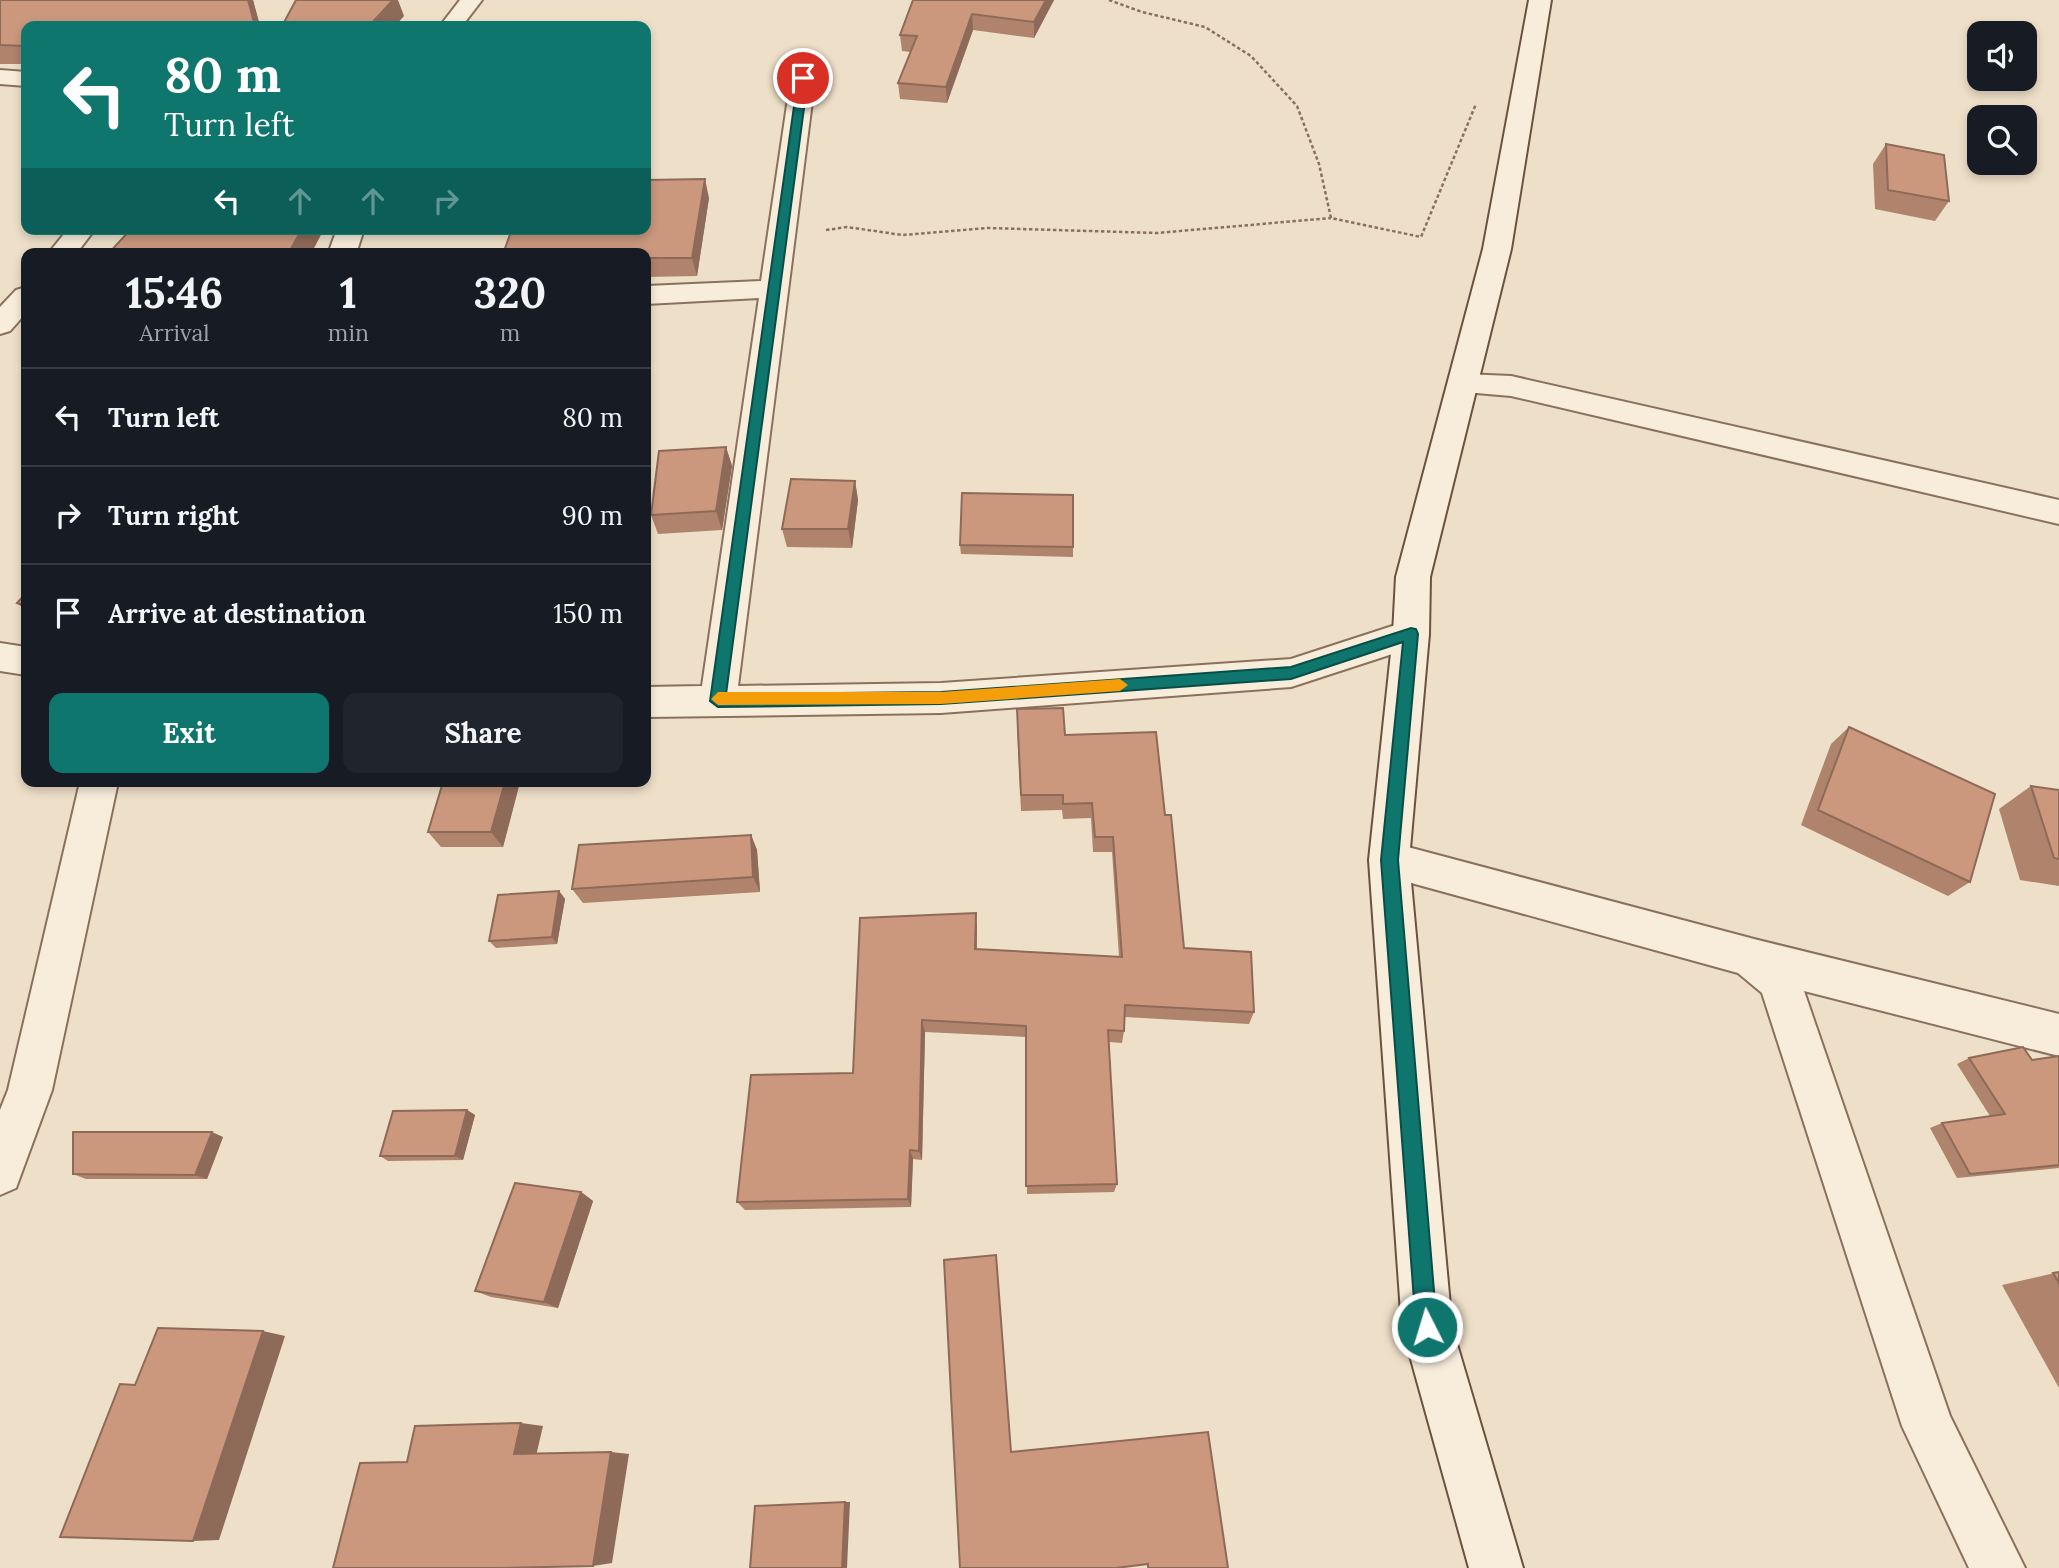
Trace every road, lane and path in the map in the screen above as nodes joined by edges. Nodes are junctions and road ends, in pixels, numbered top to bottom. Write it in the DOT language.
graph roads {
  1 [pos="471,0"];
  2 [pos="1109,0"];
  3 [pos="1540,0"];
  4 [pos="455,21"];
  5 [pos="0,77"];
  6 [pos="803,78"];
  7 [pos="21,79"];
  8 [pos="1481,94"];
  9 [pos="1331,218"];
  10 [pos="782,237"];
  11 [pos="774,289"];
  12 [pos="651,295"];
  13 [pos="21,301"];
  14 [pos="0,324"];
  15 [pos="1464,384"];
  16 [pos="2059,512"];
  17 [pos="1411,634"];
  18 [pos="0,657"];
  19 [pos="21,660"];
  20 [pos="718,701"];
  21 [pos="651,702"];
  22 [pos="98,787"];
  23 [pos="1389,860"];
  24 [pos="1750,957"];
  25 [pos="2059,1035"];
  26 [pos="0,1172"];
  27 [pos="1496,1568"];
  28 [pos="1998,1568"];
  1 -- 4 [label="street"];
  2 -- 9 [label="path"];
  3 -- 15 [label="street"];
  5 -- 7 [label="street"];
  6 -- 10 [label="street"];
  8 -- 9 [label="path"];
  9 -- 10 [label="path"];
  10 -- 11 [label="street"];
  11 -- 12 [label="street"];
  11 -- 20 [label="street"];
  13 -- 14 [label="street"];
  15 -- 16 [label="street"];
  15 -- 17 [label="street"];
  17 -- 20 [label="street"];
  17 -- 23 [label="street"];
  18 -- 19 [label="street"];
  20 -- 21 [label="street"];
  22 -- 26 [label="street"];
  23 -- 24 [label="street"];
  23 -- 27 [label="street"];
  24 -- 25 [label="street"];
  24 -- 28 [label="street"];
}
